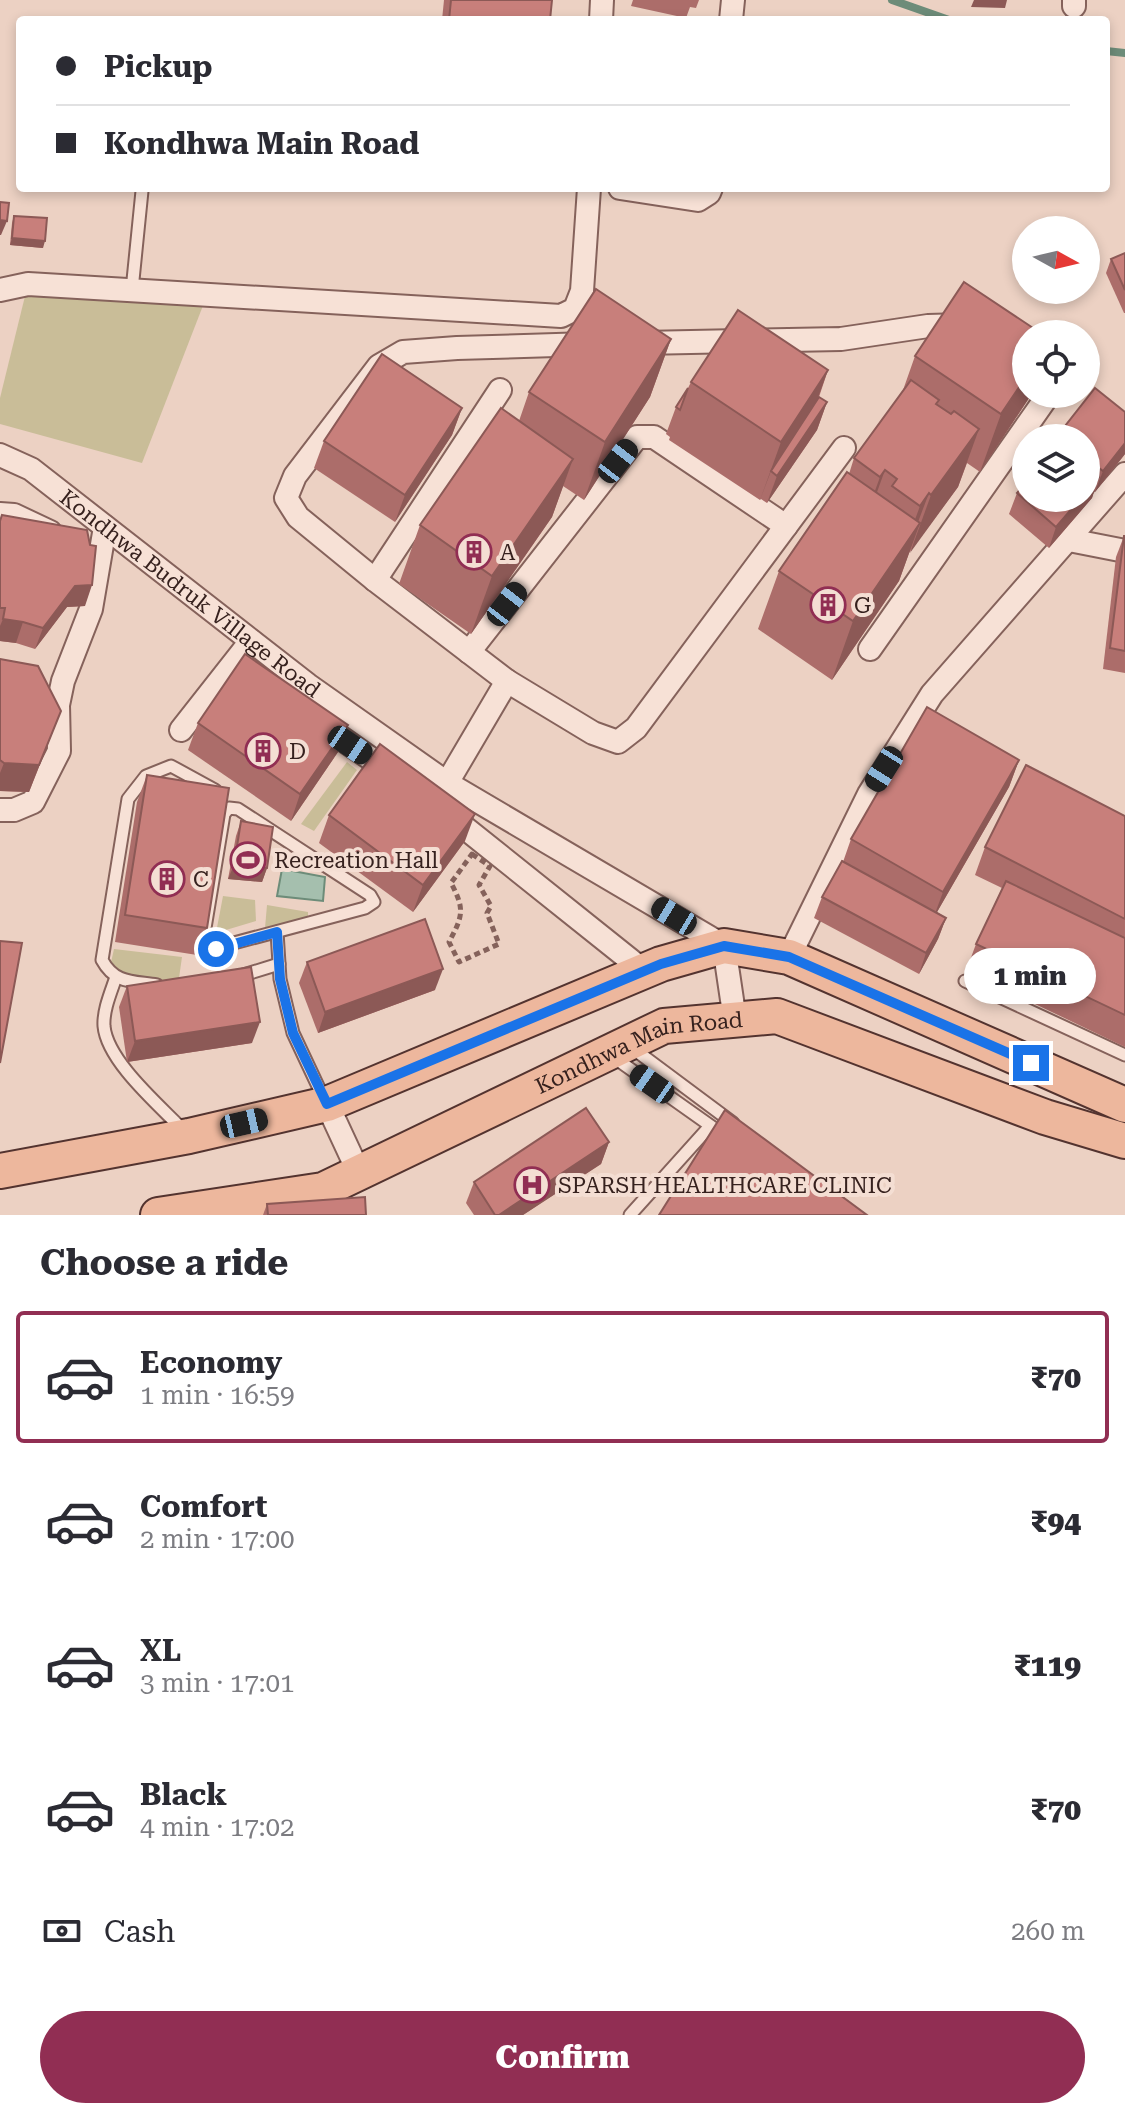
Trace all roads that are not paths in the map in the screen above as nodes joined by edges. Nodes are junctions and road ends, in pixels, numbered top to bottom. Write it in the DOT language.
graph roads {
  1 [pos="142,192"];
  2 [pos="589,192"];
  3 [pos="646,192"];
  4 [pos="709,192"];
  5 [pos="0,290"];
  6 [pos="132,290"];
  7 [pos="984,329"];
  8 [pos="500,390"];
  9 [pos="1039,408"];
  10 [pos="844,448"];
  11 [pos="0,455"];
  12 [pos="1125,474"];
  13 [pos="0,514"];
  14 [pos="786,526"];
  15 [pos="105,527"];
  16 [pos="1069,540"];
  17 [pos="1125,551"];
  18 [pos="101,558"];
  19 [pos="375,580"];
  20 [pos="251,641"];
  21 [pos="870,649"];
  22 [pos="469,652"];
  23 [pos="38,674"];
  24 [pos="63,681"];
  25 [pos="507,681"];
  26 [pos="295,707"];
  27 [pos="181,730"];
  28 [pos="447,783"];
  29 [pos="409,784"];
  30 [pos="433,802"];
  31 [pos="238,809"];
  32 [pos="0,810"];
  33 [pos="277,932"];
  34 [pos="724,946"];
  35 [pos="789,957"];
  36 [pos="279,964"];
  37 [pos="644,971"];
  38 [pos="116,977"];
  39 [pos="223,981"];
  40 [pos="965,981"];
  41 [pos="168,987"];
  42 [pos="735,1020"];
  43 [pos="618,1049"];
  44 [pos="1125,1055"];
  45 [pos="1123,1099"];
  46 [pos="327,1104"];
  47 [pos="710,1126"];
  48 [pos="746,1133"];
  49 [pos="189,1136"];
  50 [pos="1125,1141"];
  51 [pos="736,1144"];
  52 [pos="0,1171"];
  53 [pos="351,1181"];
  54 [pos="235,1210"];
  55 [pos="158,1215"];
  56 [pos="630,1215"];
  1 -- 6 [label="lane"];
  2 -- 6 [label="street"];
  3 -- 4 [label="street"];
  5 -- 6 [label="street"];
  7 -- 19 [label="street"];
  8 -- 19 [label="street"];
  9 -- 21 [label="street"];
  10 -- 14 [label="street"];
  11 -- 15 [label="street, Kondhwa Budruk Village Road"];
  12 -- 16 [label="street"];
  13 -- 18 [label="street"];
  14 -- 22 [label="street"];
  14 -- 25 [label="street"];
  15 -- 18 [label="street"];
  15 -- 20 [label="street, Kondhwa Budruk Village Road"];
  16 -- 17 [label="street"];
  16 -- 35 [label="street"];
  18 -- 24 [label="street"];
  19 -- 22 [label="street"];
  20 -- 27 [label="street"];
  20 -- 28 [label="street, Kondhwa Budruk Village Road"];
  22 -- 25 [label="street"];
  23 -- 24 [label="street"];
  24 -- 32 [label="street"];
  25 -- 28 [label="street"];
  26 -- 29 [label="street"];
  28 -- 34 [label="street, Kondhwa Budruk Village Road"];
  30 -- 37 [label="street"];
  31 -- 33 [label="lane"];
  31 -- 33 [label="lane"];
  31 -- 38 [label="lane"];
  33 -- 36 [label="lane"];
  34 -- 35 [label="main road"];
  34 -- 37 [label="main road"];
  34 -- 42 [label="street"];
  35 -- 45 [label="main road"];
  36 -- 39 [label="lane"];
  36 -- 46 [label="lane"];
  37 -- 46 [label="main road"];
  38 -- 41 [label="lane"];
  38 -- 49 [label="lane"];
  40 -- 44 [label="lane"];
  42 -- 43 [label="main road, Kondhwa Main Road"];
  42 -- 50 [label="main road, Kondhwa Main Road"];
  43 -- 47 [label="lane"];
  43 -- 48 [label="lane"];
  43 -- 53 [label="main road, Kondhwa Main Road"];
  46 -- 49 [label="main road"];
  46 -- 53 [label="street"];
  47 -- 51 [label="lane"];
  47 -- 56 [label="lane"];
  49 -- 52 [label="main road"];
  53 -- 54 [label="main road, Kondhwa Main Road"];
  54 -- 55 [label="main road, Kondhwa Main Road"];
}
